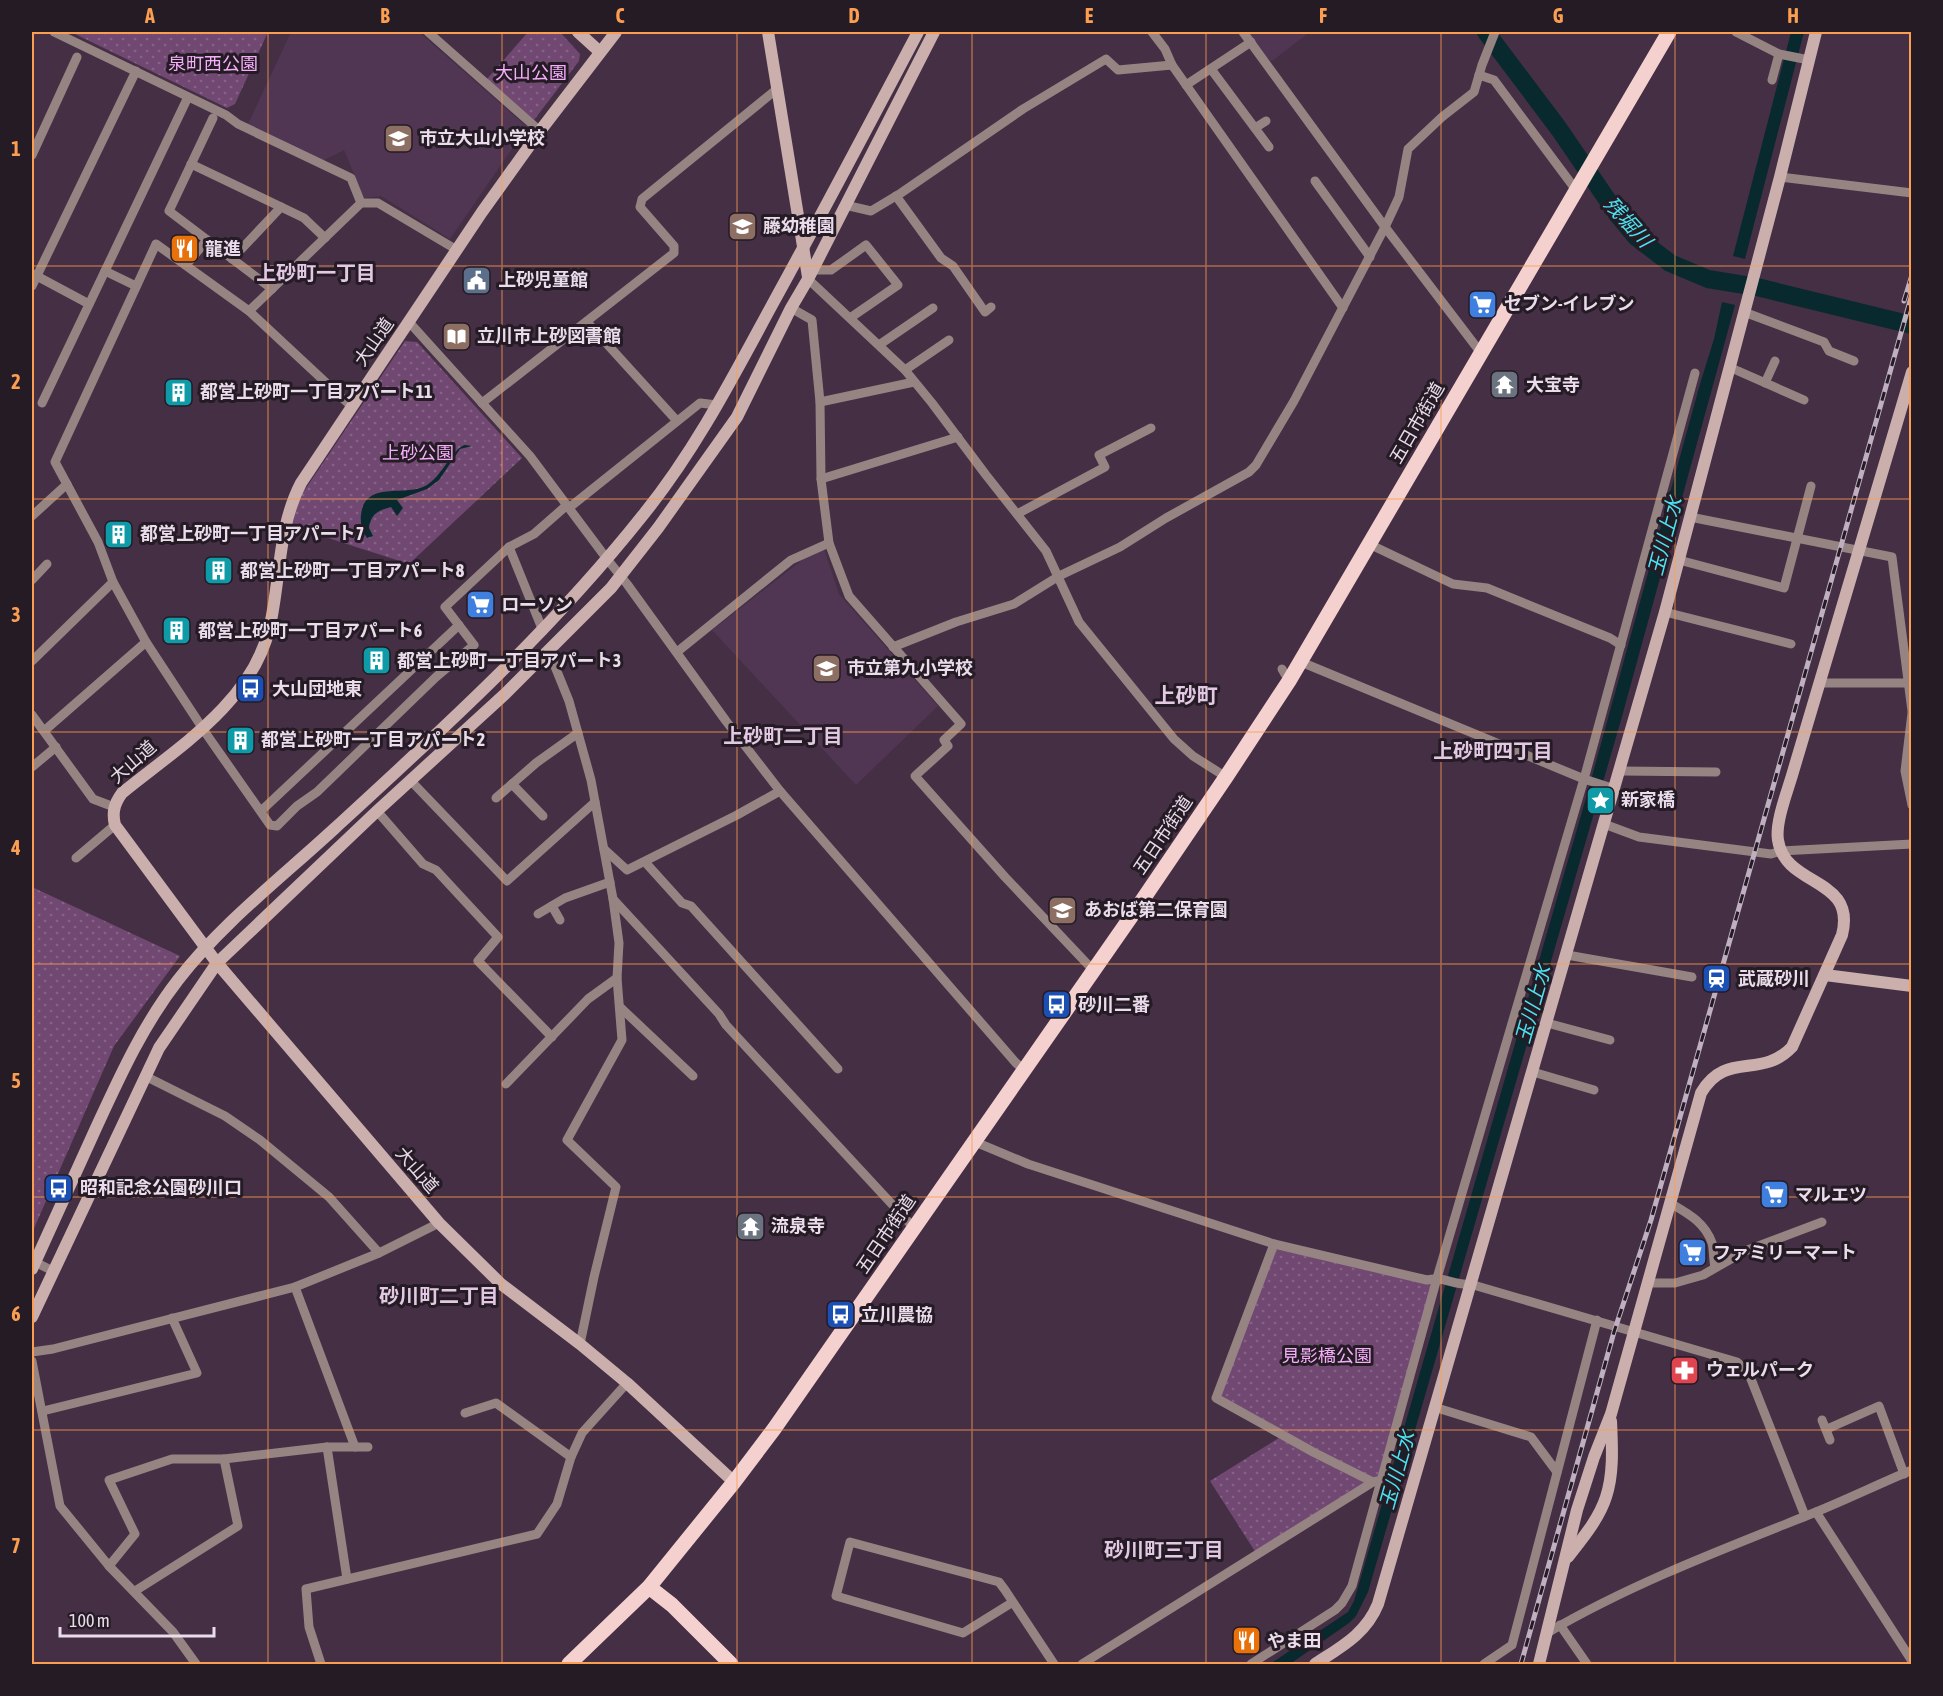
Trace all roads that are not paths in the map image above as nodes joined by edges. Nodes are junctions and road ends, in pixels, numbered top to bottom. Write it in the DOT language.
graph roads {
  1 [pos="54,32"];
  2 [pos="428,32"];
  3 [pos="578,32"];
  4 [pos="616,32"];
  5 [pos="768,32"];
  6 [pos="918,32"];
  7 [pos="934,32"];
  8 [pos="1152,32"];
  9 [pos="1243,32"];
  10 [pos="1496,32"];
  11 [pos="1669,32"];
  12 [pos="1736,32"];
  13 [pos="1816,32"];
  14 [pos="1251,42"];
  15 [pos="600,52"];
  16 [pos="1781,55"];
  17 [pos="77,57"];
  18 [pos="1803,60"];
  19 [pos="1172,65"];
  20 [pos="1211,69"];
  21 [pos="136,71"];
  22 [pos="1479,75"];
  23 [pos="1772,80"];
  24 [pos="1186,85"];
  25 [pos="777,89"];
  26 [pos="188,97"];
  27 [pos="213,118"];
  28 [pos="1266,121"];
  29 [pos="1255,128"];
  30 [pos="540,131"];
  31 [pos="1269,147"];
  32 [pos="32,155"];
  33 [pos="191,164"];
  34 [pos="1780,177"];
  35 [pos="1315,181"];
  36 [pos="1578,186"];
  37 [pos="1911,193"];
  38 [pos="896,196"];
  39 [pos="361,203"];
  40 [pos="845,205"];
  41 [pos="281,207"];
  42 [pos="1385,226"];
  43 [pos="325,238"];
  44 [pos="207,240"];
  45 [pos="804,246"];
  46 [pos="457,250"];
  47 [pos="1370,257"];
  48 [pos="232,259"];
  49 [pos="186,265"];
  50 [pos="105,271"];
  51 [pos="810,274"];
  52 [pos="34,275"];
  53 [pos="32,286"];
  54 [pos="136,286"];
  55 [pos="272,289"];
  56 [pos="89,304"];
  57 [pos="991,307"];
  58 [pos="1745,307"];
  59 [pos="791,308"];
  60 [pos="933,308"];
  61 [pos="1343,308"];
  62 [pos="249,311"];
  63 [pos="850,318"];
  64 [pos="409,322"];
  65 [pos="586,322"];
  66 [pos="950,340"];
  67 [pos="879,345"];
  68 [pos="1481,353"];
  69 [pos="1775,361"];
  70 [pos="1854,361"];
  71 [pos="1729,368"];
  72 [pos="905,370"];
  73 [pos="1911,372"];
  74 [pos="1695,373"];
  75 [pos="914,382"];
  76 [pos="1765,383"];
  77 [pos="1804,400"];
  78 [pos="820,402"];
  79 [pos="42,403"];
  80 [pos="482,403"];
  81 [pos="717,405"];
  82 [pos="351,406"];
  83 [pos="677,421"];
  84 [pos="1151,429"];
  85 [pos="958,437"];
  86 [pos="821,479"];
  87 [pos="67,484"];
  88 [pos="1811,486"];
  89 [pos="568,506"];
  90 [pos="1017,513"];
  91 [pos="32,516"];
  92 [pos="1690,517"];
  93 [pos="1797,538"];
  94 [pos="829,543"];
  95 [pos="1369,544"];
  96 [pos="509,548"];
  97 [pos="1859,551"];
  98 [pos="607,559"];
  99 [pos="1679,560"];
  100 [pos="47,564"];
  101 [pos="621,576"];
  102 [pos="1059,576"];
  103 [pos="32,580"];
  104 [pos="113,582"];
  105 [pos="1665,612"];
  106 [pos="459,625"];
  107 [pos="543,631"];
  108 [pos="146,642"];
  109 [pos="1791,644"];
  110 [pos="1621,645"];
  111 [pos="893,647"];
  112 [pos="677,652"];
  113 [pos="547,653"];
  114 [pos="32,662"];
  115 [pos="1301,662"];
  116 [pos="1821,683"];
  117 [pos="1910,683"];
  118 [pos="1911,712"];
  119 [pos="32,715"];
  120 [pos="202,728"];
  121 [pos="44,731"];
  122 [pos="578,733"];
  123 [pos="56,747"];
  124 [pos="32,767"];
  125 [pos="1620,771"];
  126 [pos="1716,772"];
  127 [pos="1226,777"];
  128 [pos="411,780"];
  129 [pos="1587,780"];
  130 [pos="512,784"];
  131 [pos="1612,788"];
  132 [pos="780,790"];
  133 [pos="496,798"];
  134 [pos="595,802"];
  135 [pos="1911,805"];
  136 [pos="114,807"];
  137 [pos="261,811"];
  138 [pos="377,811"];
  139 [pos="543,816"];
  140 [pos="1604,824"];
  141 [pos="115,825"];
  142 [pos="1911,844"];
  143 [pos="604,849"];
  144 [pos="1781,851"];
  145 [pos="76,858"];
  146 [pos="645,862"];
  147 [pos="610,882"];
  148 [pos="613,899"];
  149 [pos="552,906"];
  150 [pos="538,914"];
  151 [pos="560,920"];
  152 [pos="205,947"];
  153 [pos="1567,955"];
  154 [pos="217,963"];
  155 [pos="1093,970"];
  156 [pos="1825,975"];
  157 [pos="1692,977"];
  158 [pos="617,978"];
  159 [pos="1911,986"];
  160 [pos="621,1008"];
  161 [pos="1547,1023"];
  162 [pos="552,1037"];
  163 [pos="1610,1040"];
  164 [pos="838,1069"];
  165 [pos="1024,1070"];
  166 [pos="1533,1072"];
  167 [pos="145,1076"];
  168 [pos="693,1076"];
  169 [pos="506,1084"];
  170 [pos="1594,1090"];
  171 [pos="973,1141"];
  172 [pos="1670,1203"];
  173 [pos="1822,1222"];
  174 [pos="439,1223"];
  175 [pos="914,1228"];
  176 [pos="1274,1244"];
  177 [pos="379,1253"];
  178 [pos="33,1265"];
  179 [pos="1715,1267"];
  180 [pos="53,1271"];
  181 [pos="1441,1279"];
  182 [pos="1647,1283"];
  183 [pos="1468,1285"];
  184 [pos="295,1287"];
  185 [pos="32,1317"];
  186 [pos="172,1318"];
  187 [pos="1597,1320"];
  188 [pos="1634,1331"];
  189 [pos="580,1344"];
  190 [pos="32,1352"];
  191 [pos="32,1361"];
  192 [pos="627,1383"];
  193 [pos="1434,1407"];
  194 [pos="43,1411"];
  195 [pos="465,1413"];
  196 [pos="1611,1414"];
  197 [pos="1830,1440"];
  198 [pos="327,1447"];
  199 [pos="355,1447"];
  200 [pos="368,1447"];
  201 [pos="571,1456"];
  202 [pos="224,1459"];
  203 [pos="1557,1472"];
  204 [pos="1908,1472"];
  205 [pos="1378,1481"];
  206 [pos="734,1482"];
  207 [pos="1816,1512"];
  208 [pos="1805,1516"];
  209 [pos="1567,1557"];
  210 [pos="109,1566"];
  211 [pos="347,1579"];
  212 [pos="649,1587"];
  213 [pos="135,1591"];
  214 [pos="1013,1602"];
  215 [pos="1560,1625"];
  216 [pos="1547,1633"];
  217 [pos="1911,1661"];
  218 [pos="196,1665"];
  219 [pos="321,1665"];
  220 [pos="568,1665"];
  221 [pos="731,1665"];
  222 [pos="1054,1665"];
  223 [pos="1082,1665"];
  224 [pos="1251,1665"];
  225 [pos="1315,1665"];
  226 [pos="1484,1665"];
  227 [pos="1539,1665"];
  228 [pos="1587,1665"];
  1 -- 21 [label="street"];
  2 -- 30 [label="street"];
  3 -- 15 [label="street"];
  4 -- 15 [label="street, 大山道"];
  5 -- 25 [label="street"];
  6 -- 45 [label="street"];
  7 -- 40 [label="street"];
  8 -- 19 [label="street"];
  9 -- 14 [label="street"];
  10 -- 22 [label="street"];
  11 -- 36 [label="main road, 五日市街道"];
  12 -- 16 [label="street"];
  13 -- 18 [label="street"];
  14 -- 20 [label="street"];
  14 -- 42 [label="street"];
  15 -- 30 [label="street, 大山道"];
  16 -- 18 [label="street"];
  16 -- 23 [label="street"];
  17 -- 32 [label="street"];
  18 -- 34 [label="street"];
  19 -- 24 [label="street"];
  19 -- 38 [label="street"];
  20 -- 24 [label="street"];
  20 -- 29 [label="street"];
  21 -- 26 [label="street"];
  21 -- 52 [label="street"];
  22 -- 36 [label="street"];
  22 -- 42 [label="street"];
  24 -- 61 [label="street"];
  25 -- 45 [label="street"];
  25 -- 65 [label="street"];
  26 -- 39 [label="street"];
  26 -- 50 [label="street"];
  27 -- 33 [label="street"];
  28 -- 29 [label="street"];
  29 -- 31 [label="street"];
  30 -- 46 [label="street, 大山道"];
  33 -- 41 [label="street"];
  33 -- 44 [label="street"];
  34 -- 37 [label="street"];
  34 -- 58 [label="street"];
  35 -- 47 [label="street"];
  36 -- 68 [label="main road, 五日市街道"];
  38 -- 40 [label="street"];
  38 -- 57 [label="street"];
  39 -- 43 [label="street"];
  39 -- 46 [label="street"];
  40 -- 51 [label="street"];
  41 -- 43 [label="street"];
  41 -- 48 [label="street"];
  42 -- 47 [label="street"];
  42 -- 68 [label="street"];
  43 -- 55 [label="street"];
  44 -- 48 [label="street"];
  44 -- 49 [label="street"];
  45 -- 51 [label="street"];
  45 -- 81 [label="street"];
  46 -- 64 [label="street, 大山道"];
  47 -- 61 [label="street"];
  48 -- 55 [label="street"];
  49 -- 54 [label="street"];
  49 -- 62 [label="street"];
  50 -- 54 [label="street"];
  50 -- 56 [label="street"];
  51 -- 59 [label="street"];
  51 -- 63 [label="street"];
  51 -- 63 [label="street"];
  52 -- 53 [label="street"];
  52 -- 56 [label="street"];
  54 -- 87 [label="street"];
  55 -- 62 [label="street"];
  56 -- 79 [label="street"];
  58 -- 70 [label="street"];
  58 -- 71 [label="street"];
  59 -- 78 [label="street"];
  59 -- 101 [label="street"];
  60 -- 67 [label="street"];
  61 -- 102 [label="street"];
  62 -- 82 [label="street"];
  63 -- 67 [label="street"];
  64 -- 80 [label="street"];
  64 -- 82 [label="street, 大山道"];
  65 -- 80 [label="street"];
  65 -- 83 [label="street"];
  66 -- 72 [label="street"];
  67 -- 72 [label="street"];
  68 -- 95 [label="main road, 五日市街道"];
  69 -- 76 [label="street"];
  71 -- 76 [label="street"];
  71 -- 92 [label="street"];
  72 -- 75 [label="street"];
  73 -- 97 [label="street"];
  74 -- 110 [label="street"];
  75 -- 78 [label="street"];
  75 -- 85 [label="street"];
  76 -- 77 [label="street"];
  78 -- 86 [label="street"];
  80 -- 89 [label="street"];
  81 -- 83 [label="street"];
  81 -- 98 [label="street"];
  82 -- 120 [label="street, 大山道"];
  83 -- 89 [label="street"];
  84 -- 90 [label="street"];
  85 -- 86 [label="street"];
  85 -- 90 [label="street"];
  86 -- 94 [label="street"];
  87 -- 91 [label="street"];
  87 -- 104 [label="street"];
  88 -- 93 [label="street"];
  89 -- 96 [label="street"];
  89 -- 98 [label="street"];
  90 -- 102 [label="street"];
  92 -- 93 [label="street"];
  92 -- 99 [label="street"];
  93 -- 97 [label="street"];
  93 -- 99 [label="street"];
  94 -- 111 [label="street"];
  94 -- 112 [label="street"];
  95 -- 110 [label="street"];
  95 -- 115 [label="main road, 五日市街道"];
  96 -- 106 [label="street"];
  96 -- 107 [label="street"];
  97 -- 116 [label="street"];
  97 -- 117 [label="street"];
  98 -- 101 [label="street"];
  98 -- 107 [label="street"];
  99 -- 105 [label="street"];
  100 -- 103 [label="street"];
  101 -- 112 [label="street"];
  101 -- 113 [label="street"];
  102 -- 111 [label="street"];
  102 -- 127 [label="street"];
  104 -- 108 [label="street"];
  104 -- 114 [label="street"];
  105 -- 109 [label="street"];
  105 -- 125 [label="street"];
  106 -- 137 [label="street"];
  106 -- 137 [label="street"];
  107 -- 152 [label="street"];
  108 -- 120 [label="street"];
  108 -- 121 [label="street"];
  110 -- 129 [label="street"];
  111 -- 155 [label="street"];
  112 -- 132 [label="street"];
  113 -- 122 [label="street"];
  113 -- 128 [label="street"];
  115 -- 127 [label="main road, 五日市街道"];
  115 -- 129 [label="street"];
  116 -- 117 [label="street"];
  116 -- 144 [label="street"];
  117 -- 118 [label="street"];
  118 -- 135 [label="street"];
  119 -- 121 [label="street"];
  120 -- 136 [label="street, 大山道"];
  120 -- 137 [label="street"];
  121 -- 123 [label="street"];
  122 -- 130 [label="street"];
  122 -- 134 [label="street"];
  123 -- 124 [label="street"];
  123 -- 136 [label="street"];
  125 -- 126 [label="street"];
  125 -- 131 [label="street"];
  127 -- 155 [label="main road, 五日市街道"];
  128 -- 134 [label="street"];
  128 -- 138 [label="street"];
  129 -- 131 [label="street"];
  129 -- 181 [label="street"];
  130 -- 133 [label="street"];
  130 -- 139 [label="street"];
  131 -- 140 [label="street"];
  132 -- 146 [label="street"];
  132 -- 165 [label="street"];
  134 -- 143 [label="street"];
  136 -- 141 [label="street, 大山道"];
  138 -- 154 [label="street"];
  138 -- 162 [label="street"];
  140 -- 144 [label="street"];
  140 -- 153 [label="street"];
  141 -- 145 [label="street"];
  141 -- 152 [label="street, 大山道"];
  142 -- 144 [label="street"];
  143 -- 146 [label="street"];
  143 -- 147 [label="street"];
  144 -- 156 [label="street"];
  146 -- 164 [label="street"];
  147 -- 148 [label="street"];
  147 -- 149 [label="street"];
  148 -- 158 [label="street"];
  148 -- 175 [label="street"];
  149 -- 150 [label="street"];
  149 -- 151 [label="street"];
  152 -- 154 [label="street, 大山道"];
  152 -- 178 [label="street"];
  153 -- 157 [label="street"];
  153 -- 161 [label="street"];
  154 -- 167 [label="street"];
  154 -- 174 [label="street, 大山道"];
  155 -- 165 [label="main road, 五日市街道"];
  156 -- 159 [label="street"];
  156 -- 172 [label="street"];
  158 -- 160 [label="street"];
  158 -- 162 [label="street"];
  160 -- 168 [label="street"];
  160 -- 189 [label="street"];
  161 -- 163 [label="street"];
  161 -- 166 [label="street"];
  162 -- 169 [label="street"];
  165 -- 171 [label="main road, 五日市街道"];
  166 -- 170 [label="street"];
  166 -- 183 [label="street"];
  167 -- 177 [label="street"];
  167 -- 180 [label="street"];
  171 -- 175 [label="main road, 五日市街道"];
  171 -- 176 [label="street"];
  172 -- 179 [label="street"];
  172 -- 182 [label="street"];
  173 -- 179 [label="street"];
  174 -- 177 [label="street"];
  174 -- 189 [label="street, 大山道"];
  175 -- 206 [label="main road, 五日市街道"];
  176 -- 181 [label="street"];
  176 -- 205 [label="street"];
  177 -- 184 [label="street"];
  178 -- 180 [label="street"];
  179 -- 182 [label="street"];
  180 -- 185 [label="street"];
  181 -- 183 [label="street"];
  181 -- 205 [label="street"];
  182 -- 188 [label="street"];
  183 -- 187 [label="street"];
  183 -- 193 [label="street"];
  184 -- 186 [label="street"];
  184 -- 199 [label="street"];
  186 -- 190 [label="street"];
  186 -- 194 [label="street"];
  187 -- 188 [label="street"];
  187 -- 203 [label="street"];
  188 -- 196 [label="street"];
  188 -- 208 [label="street"];
  189 -- 192 [label="street, 大山道"];
  191 -- 194 [label="street"];
  192 -- 201 [label="street"];
  192 -- 206 [label="street, 大山道"];
  193 -- 203 [label="street"];
  193 -- 225 [label="street"];
  194 -- 210 [label="street"];
  195 -- 201 [label="street"];
  196 -- 209 [label="street"];
  196 -- 209 [label="street"];
  197 -- 204 [label="street"];
  198 -- 199 [label="street"];
  198 -- 202 [label="street"];
  198 -- 211 [label="street"];
  199 -- 200 [label="street"];
  201 -- 211 [label="street"];
  202 -- 210 [label="street"];
  202 -- 213 [label="street"];
  203 -- 226 [label="street"];
  204 -- 207 [label="street"];
  205 -- 223 [label="street"];
  205 -- 224 [label="street"];
  206 -- 212 [label="main road, 五日市街道"];
  207 -- 208 [label="street"];
  207 -- 217 [label="street"];
  208 -- 215 [label="street"];
  209 -- 216 [label="street"];
  210 -- 213 [label="street"];
  211 -- 219 [label="street"];
  212 -- 220 [label="main road, 五日市街道"];
  212 -- 221 [label="main road"];
  213 -- 218 [label="street"];
  214 -- 214 [label="street"];
  214 -- 222 [label="street"];
  215 -- 216 [label="street"];
  215 -- 228 [label="street"];
  216 -- 227 [label="street"];
}
